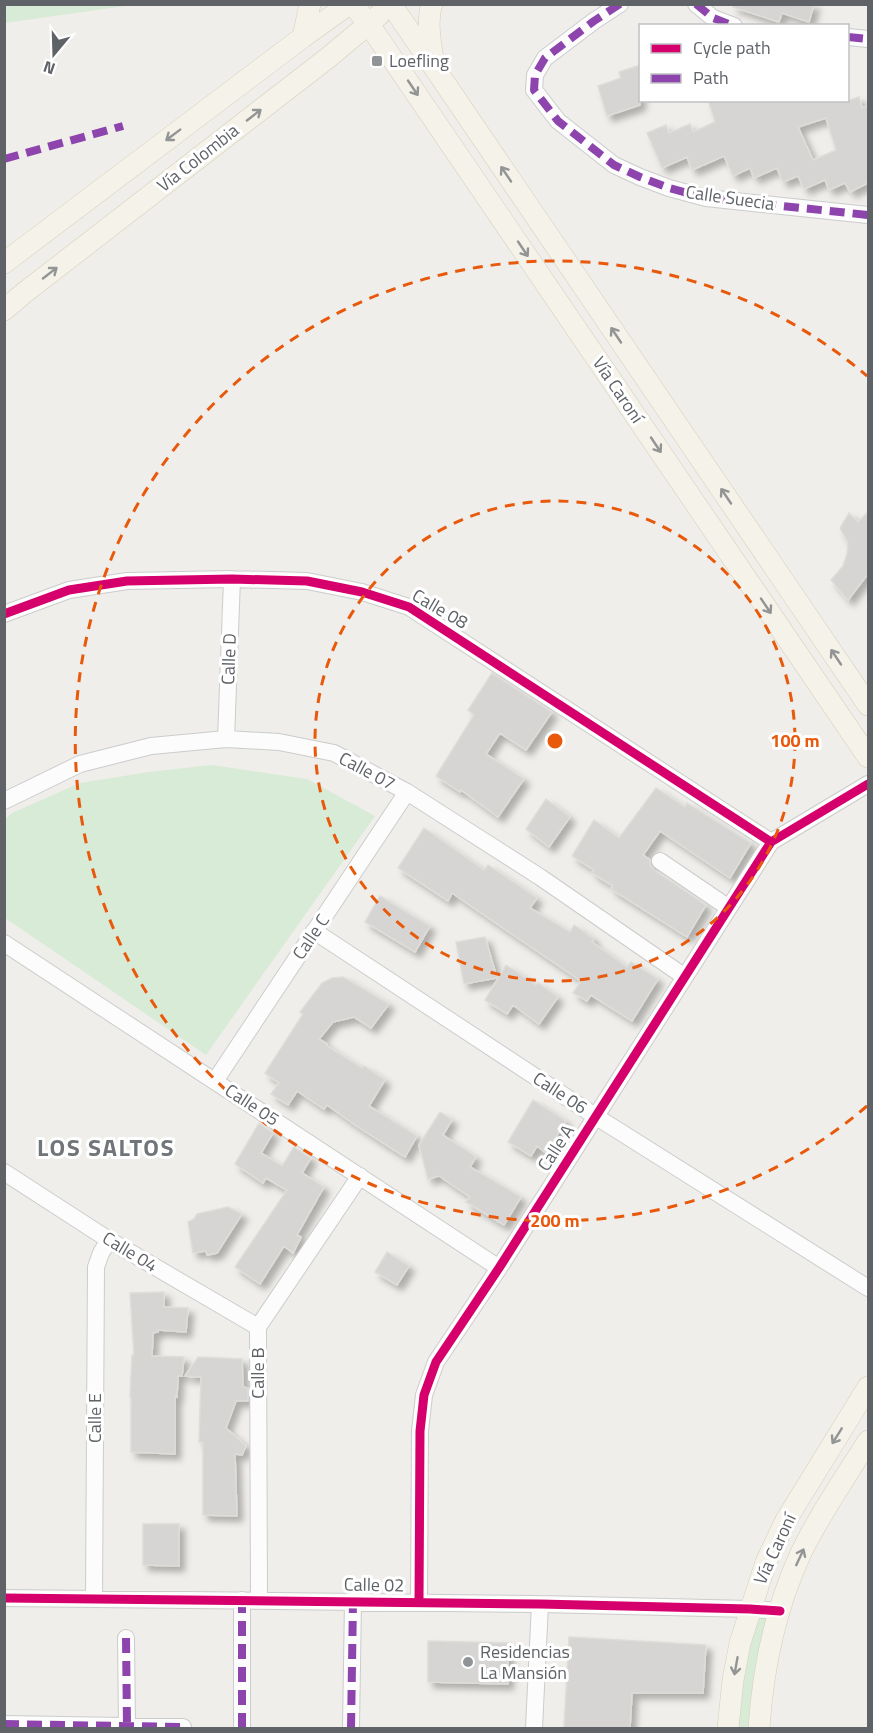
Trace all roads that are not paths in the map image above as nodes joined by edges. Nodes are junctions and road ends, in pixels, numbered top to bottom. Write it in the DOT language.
graph roads {
  1 [pos="310,4"];
  2 [pos="351,4"];
  3 [pos="432,4"];
  4 [pos="620,4"];
  5 [pos="696,4"];
  6 [pos="392,5"];
  7 [pos="368,22"];
  8 [pos="730,24"];
  9 [pos="303,37"];
  10 [pos="849,37"];
  11 [pos="868,39"];
  12 [pos="391,56"];
  13 [pos="329,57"];
  14 [pos="435,69"];
  15 [pos="868,215"];
  16 [pos="4,263"];
  17 [pos="4,310"];
  18 [pos="232,579"];
  19 [pos="4,614"];
  20 [pos="868,705"];
  21 [pos="226,739"];
  22 [pos="868,757"];
  23 [pos="868,784"];
  24 [pos="407,792"];
  25 [pos="4,801"];
  26 [pos="771,842"];
  27 [pos="660,861"];
  28 [pos="729,908"];
  29 [pos="314,931"];
  30 [pos="4,943"];
  31 [pos="685,977"];
  32 [pos="215,1081"];
  33 [pos="595,1116"];
  34 [pos="4,1172"];
  35 [pos="360,1176"];
  36 [pos="109,1240"];
  37 [pos="499,1268"];
  38 [pos="868,1288"];
  39 [pos="258,1327"];
  40 [pos="868,1387"];
  41 [pos="868,1441"];
  42 [pos="4,1598"];
  43 [pos="94,1599"];
  44 [pos="251,1600"];
  45 [pos="353,1601"];
  46 [pos="419,1602"];
  47 [pos="540,1604"];
  48 [pos="750,1609"];
  49 [pos="780,1611"];
  50 [pos="126,1638"];
  51 [pos="4,1724"];
  52 [pos="127,1726"];
  53 [pos="183,1727"];
  54 [pos="242,1728"];
  55 [pos="351,1728"];
  56 [pos="534,1728"];
  57 [pos="728,1728"];
  58 [pos="759,1728"];
  1 -- 9 [label="main road"];
  2 -- 7 [label="main road, Vía Caroní"];
  2 -- 9 [label="main road, Vía Colombia"];
  3 -- 14 [label="main road"];
  4 -- 15 [label="street, Calle Suecia"];
  5 -- 8 [label="street"];
  6 -- 7 [label="main road, Vía Colombia"];
  6 -- 14 [label="main road, Vía Caroní"];
  7 -- 12 [label="main road, Vía Caroní"];
  7 -- 13 [label="main road, Vía Colombia"];
  9 -- 16 [label="main road, Vía Colombia, one-way"];
  10 -- 11 [label="street"];
  12 -- 13 [label="main road"];
  12 -- 22 [label="main road, Vía Caroní, one-way"];
  17 -- 13 [label="main road, Vía Colombia, one-way"];
  20 -- 14 [label="main road, Vía Caroní, one-way"];
  18 -- 19 [label="street, Calle 08"];
  18 -- 21 [label="street, Calle D"];
  18 -- 26 [label="street, Calle 08"];
  21 -- 24 [label="street, Calle 07"];
  21 -- 25 [label="street, Calle 07"];
  23 -- 26 [label="street, Calle A"];
  24 -- 29 [label="street, Calle C"];
  24 -- 31 [label="street, Calle 07"];
  26 -- 28 [label="street, Calle A"];
  27 -- 28 [label="street"];
  28 -- 31 [label="street, Calle A"];
  29 -- 32 [label="street, Calle C"];
  29 -- 33 [label="street, Calle 06"];
  30 -- 32 [label="street, Calle 05"];
  31 -- 33 [label="street, Calle A"];
  32 -- 35 [label="street, Calle 05"];
  33 -- 37 [label="street, Calle A"];
  33 -- 38 [label="street, Calle 06"];
  34 -- 36 [label="street, Calle 04"];
  35 -- 37 [label="street, Calle 05"];
  35 -- 39 [label="street, Calle B"];
  36 -- 39 [label="street, Calle 04"];
  36 -- 43 [label="street, Calle E"];
  37 -- 46 [label="street, Calle A"];
  39 -- 44 [label="street, Calle B"];
  40 -- 48 [label="main road, Vía Caroní, one-way"];
  49 -- 41 [label="main road, Vía Caroní, one-way"];
  42 -- 43 [label="street, Calle 02"];
  43 -- 44 [label="street, Calle 02"];
  44 -- 45 [label="street, Calle 02"];
  44 -- 54 [label="street, Calle B"];
  45 -- 46 [label="street, Calle 02"];
  45 -- 55 [label="street"];
  46 -- 47 [label="street, Calle 02"];
  47 -- 48 [label="street, Calle 02"];
  47 -- 56 [label="street"];
  48 -- 49 [label="street, Calle 02"];
  48 -- 57 [label="main road, Vía Caroní, one-way"];
  49 -- 58 [label="main road, Vía Caroní"];
  50 -- 52 [label="street"];
  51 -- 52 [label="street"];
  52 -- 53 [label="street"];
}
